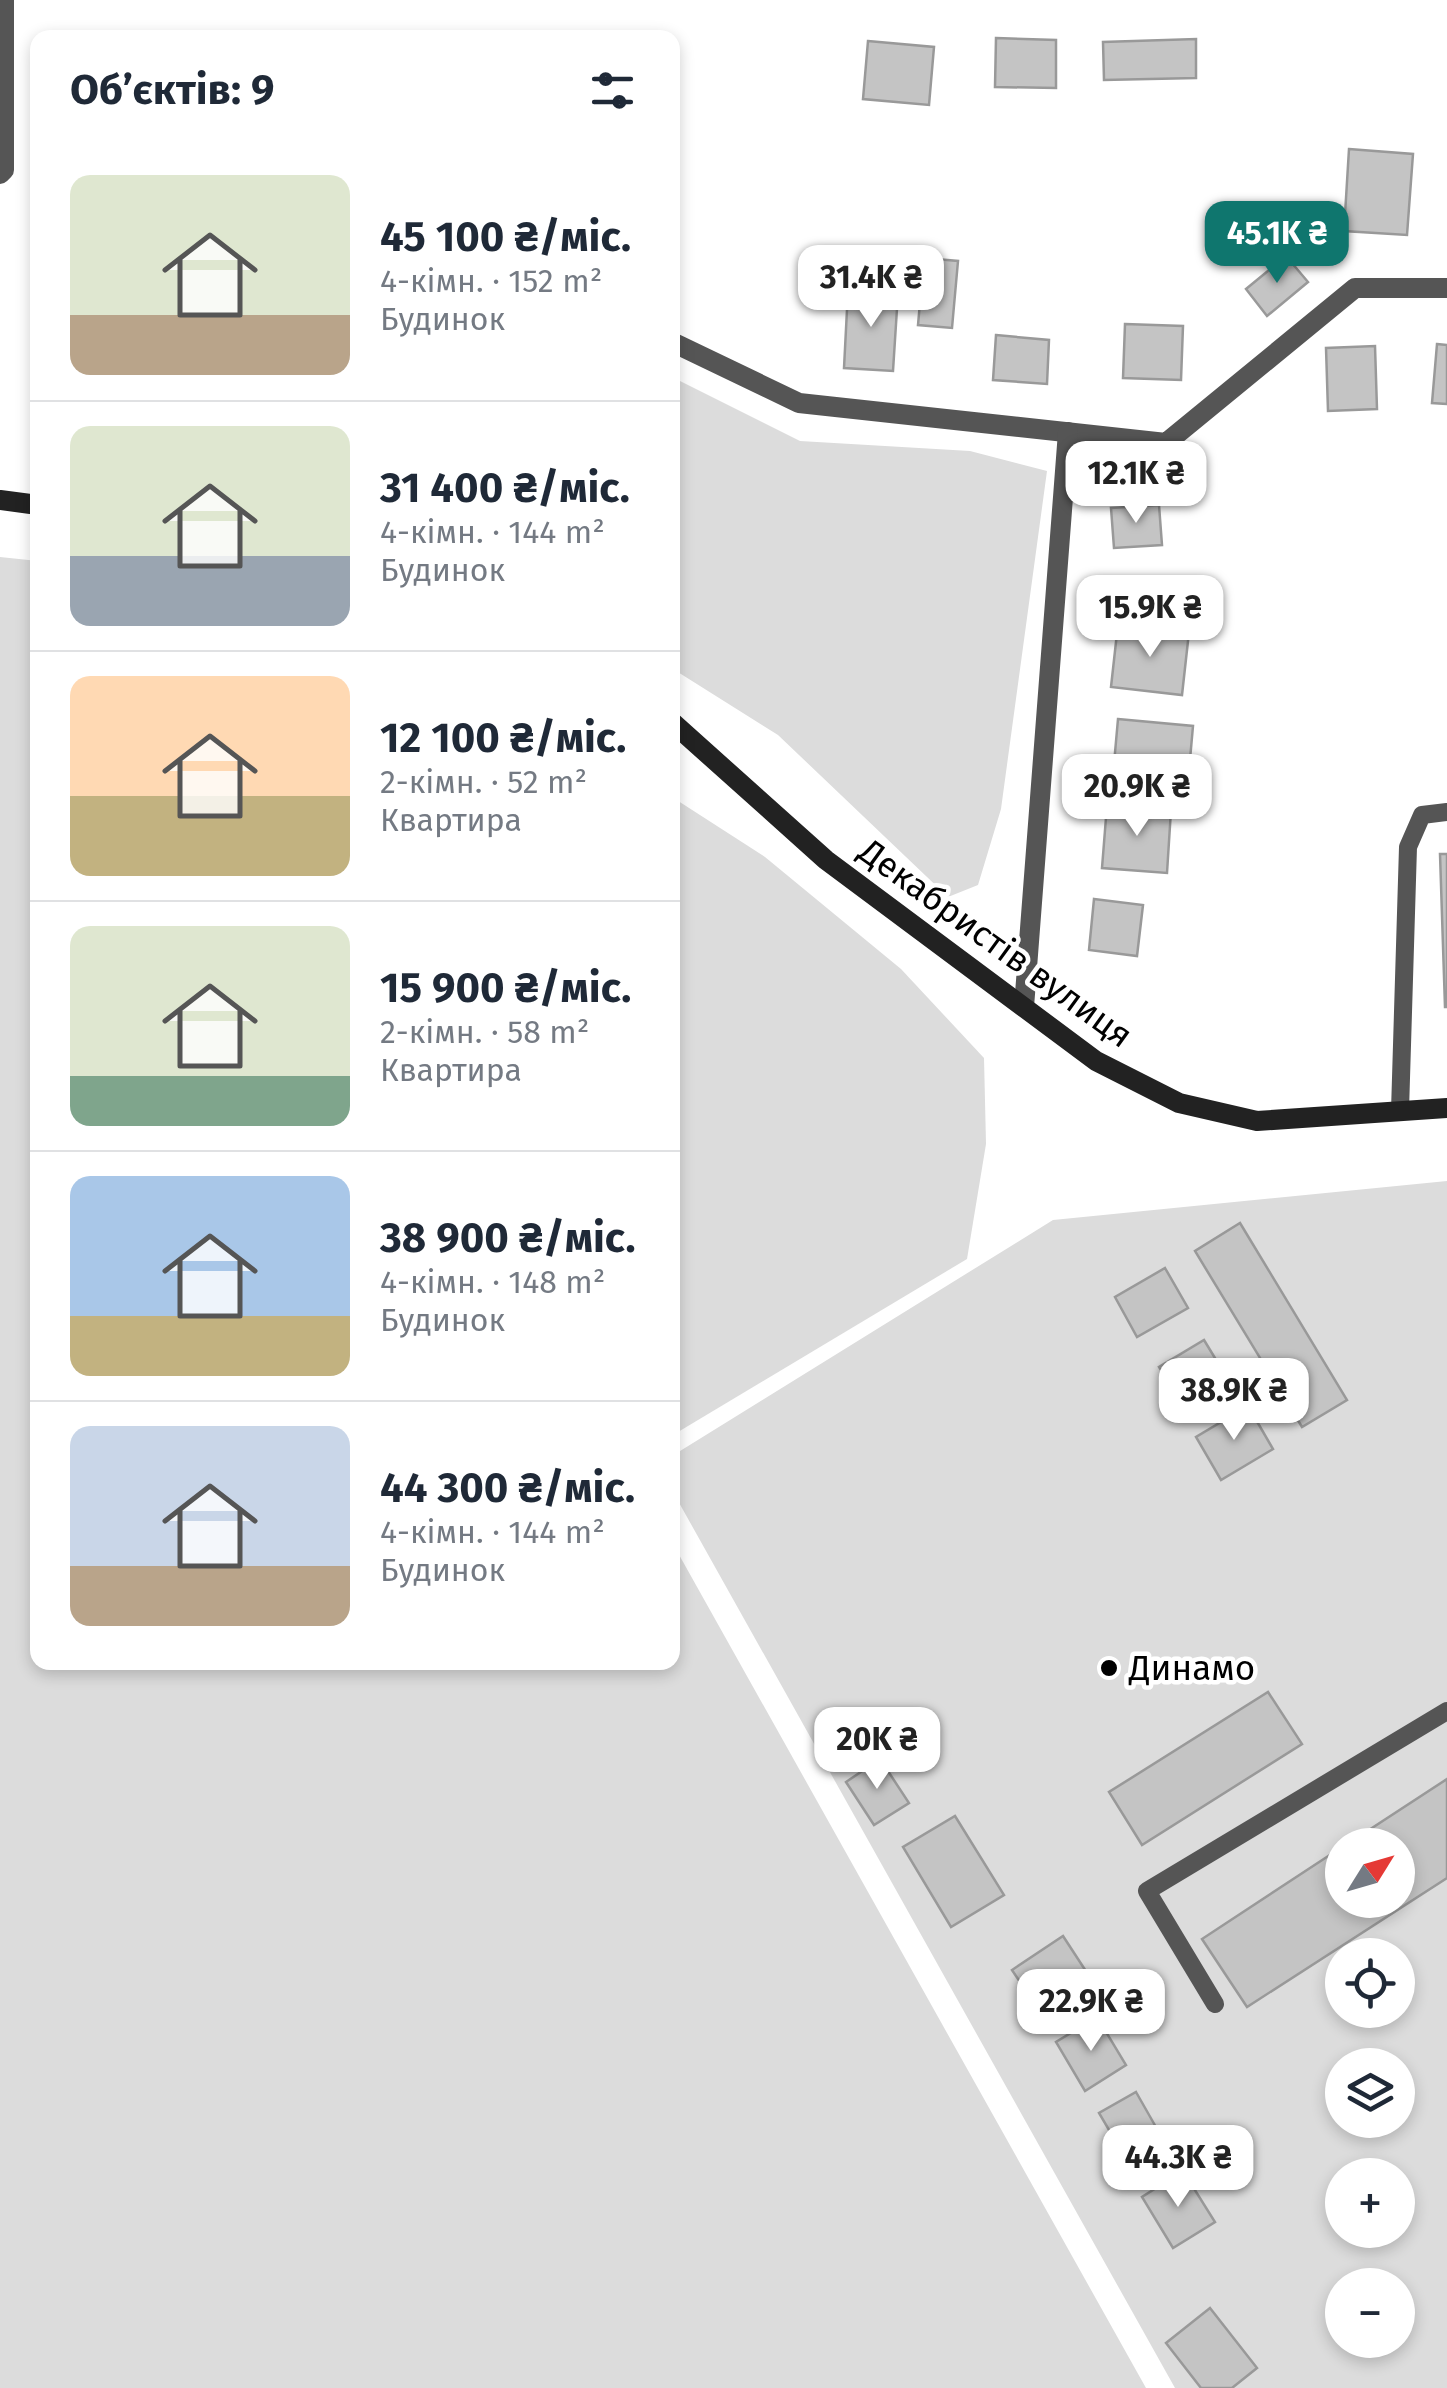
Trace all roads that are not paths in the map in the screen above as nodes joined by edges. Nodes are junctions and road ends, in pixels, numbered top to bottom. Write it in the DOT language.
graph roads {
  1 [pos="4,0"];
  2 [pos="0,174"];
  3 [pos="1447,288"];
  4 [pos="680,346"];
  5 [pos="1068,432"];
  6 [pos="0,500"];
  7 [pos="30,504"];
  8 [pos="680,729"];
  9 [pos="1447,812"];
  10 [pos="1024,1007"];
  11 [pos="1447,1108"];
  12 [pos="1400,1111"];
  13 [pos="1447,1710"];
  14 [pos="1215,2004"];
  1 -- 2 [label="street"];
  3 -- 5 [label="street"];
  4 -- 5 [label="street"];
  5 -- 10 [label="street"];
  6 -- 7 [label="street"];
  8 -- 10 [label="street, Декабристів вулиця"];
  9 -- 12 [label="lane"];
  10 -- 12 [label="street, Декабристів вулиця"];
  11 -- 12 [label="street, Декабристів вулиця"];
  13 -- 14 [label="lane"];
}
